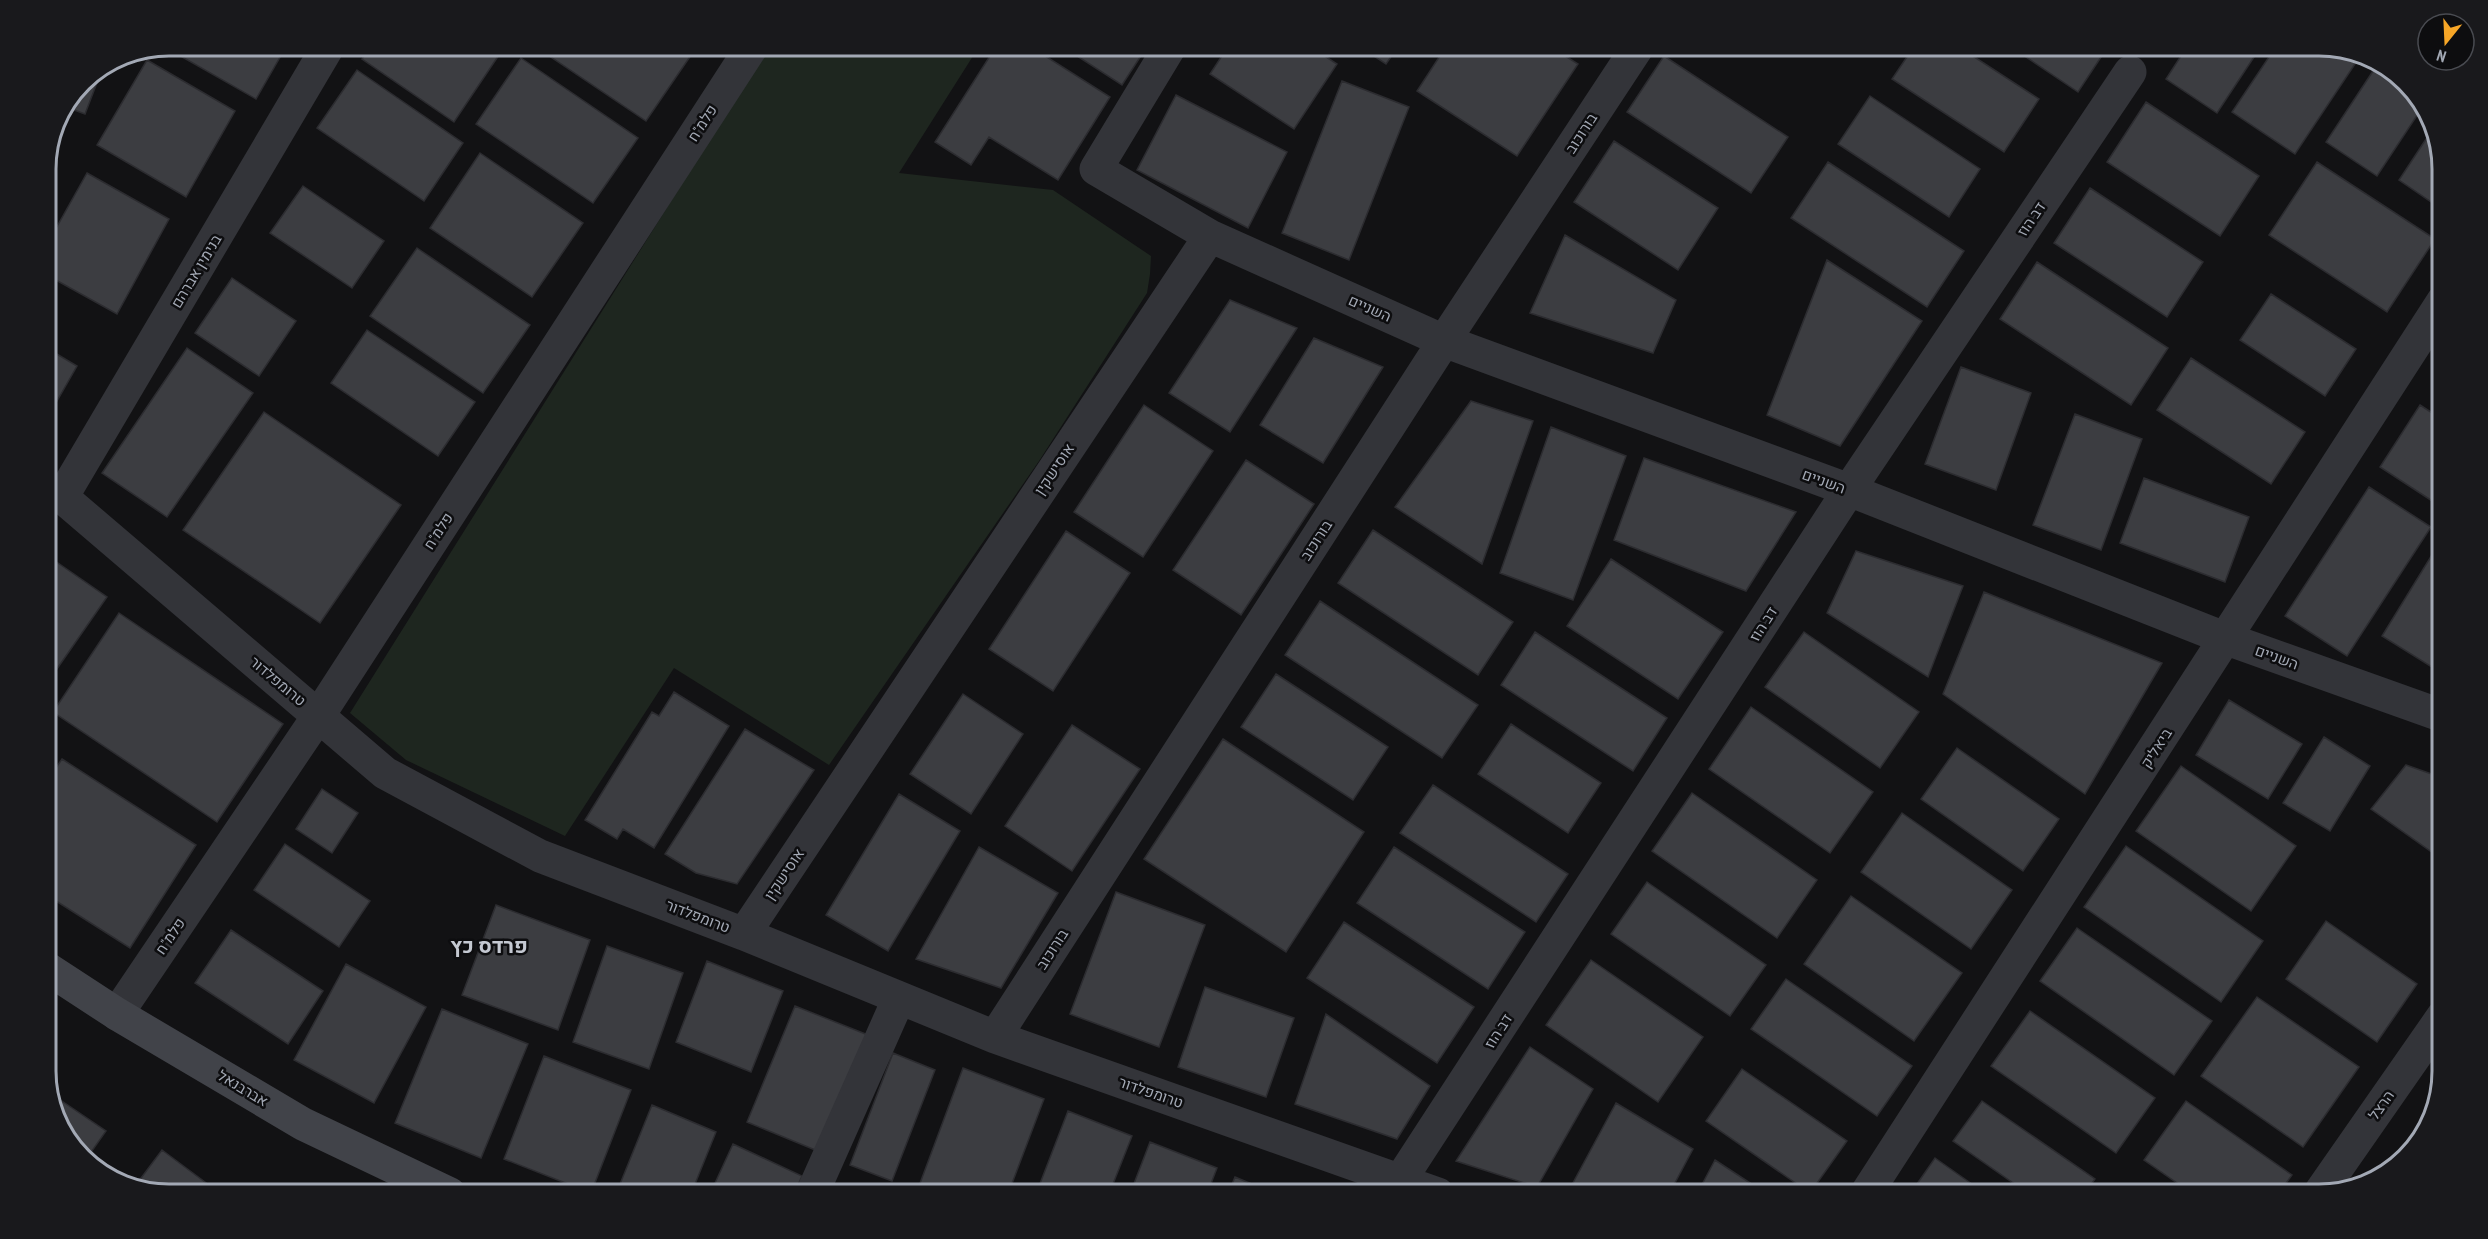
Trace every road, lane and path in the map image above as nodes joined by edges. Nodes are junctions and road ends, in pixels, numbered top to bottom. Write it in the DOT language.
graph roads {
  1 [pos="322,56"];
  2 [pos="746,56"];
  3 [pos="1164,56"];
  4 [pos="1632,56"];
  5 [pos="2130,72"];
  6 [pos="1210,236"];
  7 [pos="2432,318"];
  8 [pos="1444,342"];
  9 [pos="56,488"];
  10 [pos="1849,490"];
  11 [pos="56,493"];
  12 [pos="2227,639"];
  13 [pos="2432,712"];
  14 [pos="319,716"];
  15 [pos="744,934"];
  16 [pos="56,974"];
  17 [pos="899,998"];
  18 [pos="117,1014"];
  19 [pos="2432,1032"];
  20 [pos="995,1038"];
  21 [pos="1401,1179"];
  22 [pos="429,1184"];
  23 [pos="816,1184"];
  24 [pos="1413,1184"];
  25 [pos="1873,1184"];
  26 [pos="2326,1184"];
  1 -- 9 [label="street, בנימין אברהם"];
  2 -- 14 [label="street, פלמ\"ח"];
  3 -- 6 [label="street"];
  4 -- 8 [label="street, בורוכוב"];
  5 -- 10 [label="street, דב הוז"];
  6 -- 8 [label="street, השניים"];
  6 -- 15 [label="street, אוסישקין"];
  7 -- 12 [label="street, ביאליק"];
  8 -- 10 [label="street, השניים"];
  8 -- 20 [label="street, בורוכוב"];
  10 -- 12 [label="street, השניים"];
  10 -- 21 [label="street, דב הוז"];
  11 -- 14 [label="street, טרומפלדור"];
  12 -- 13 [label="street, השניים"];
  12 -- 25 [label="street, ביאליק"];
  14 -- 15 [label="street, טרומפלדור"];
  14 -- 18 [label="street, פלמ\"ח"];
  15 -- 17 [label="street, טרומפלדור"];
  16 -- 18 [label="street, אברבנאל"];
  17 -- 20 [label="street, טרומפלדור"];
  17 -- 23 [label="street"];
  18 -- 22 [label="street, אברבנאל"];
  19 -- 26 [label="street, הרצל"];
  20 -- 21 [label="street, טרומפלדור"];
  21 -- 24 [label="street, טרומפלדור"];
}
